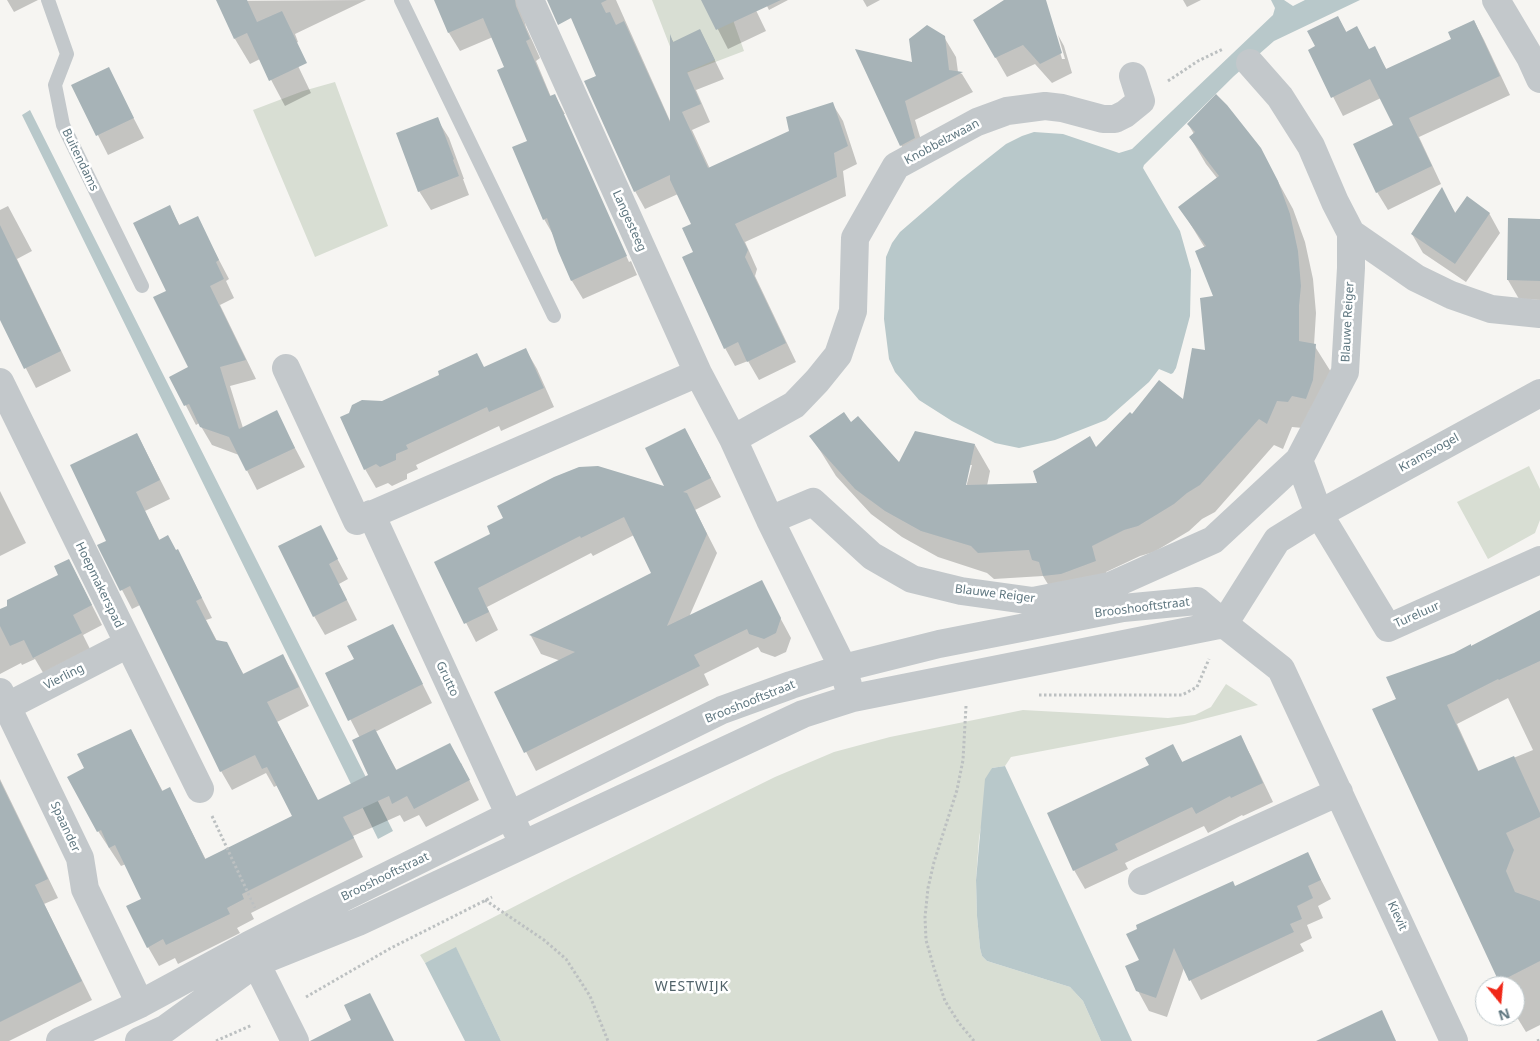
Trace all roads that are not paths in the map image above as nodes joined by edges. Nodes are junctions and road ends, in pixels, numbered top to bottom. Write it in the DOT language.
graph roads {
  1 [pos="48,0"];
  2 [pos="401,0"];
  3 [pos="530,0"];
  4 [pos="1503,8"];
  5 [pos="1240,54"];
  6 [pos="1537,62"];
  7 [pos="1137,88"];
  8 [pos="1351,233"];
  9 [pos="142,286"];
  10 [pos="1540,314"];
  11 [pos="554,316"];
  12 [pos="286,368"];
  13 [pos="698,373"];
  14 [pos="0,382"];
  15 [pos="1540,393"];
  16 [pos="734,439"];
  17 [pos="1299,460"];
  18 [pos="372,514"];
  19 [pos="1320,514"];
  20 [pos="770,520"];
  21 [pos="1540,560"];
  22 [pos="1224,624"];
  23 [pos="128,644"];
  24 [pos="843,668"];
  25 [pos="852,698"];
  26 [pos="2,703"];
  27 [pos="200,789"];
  28 [pos="1339,792"];
  29 [pos="510,815"];
  30 [pos="523,843"];
  31 [pos="1142,882"];
  32 [pos="252,954"];
  33 [pos="140,1004"];
  34 [pos="60,1041"];
  35 [pos="139,1041"];
  36 [pos="295,1041"];
  37 [pos="1454,1041"];
  1 -- 9 [label="lane, Buitendams"];
  2 -- 11 [label="lane"];
  3 -- 13 [label="street, Langesteeg"];
  4 -- 6 [label="street"];
  5 -- 8 [label="street, Blauwe Reiger"];
  7 -- 16 [label="street, Knobbelzwaan"];
  8 -- 10 [label="street, Blauwe Reiger"];
  8 -- 17 [label="street, Blauwe Reiger"];
  12 -- 18 [label="street"];
  13 -- 16 [label="street, Langesteeg"];
  13 -- 18 [label="street"];
  14 -- 23 [label="street, Hoepmakerspad"];
  15 -- 19 [label="street, Kramsvogel"];
  16 -- 20 [label="street"];
  17 -- 19 [label="street"];
  17 -- 20 [label="street, Blauwe Reiger"];
  18 -- 29 [label="street, Grutto"];
  19 -- 21 [label="street, Tureluur"];
  19 -- 22 [label="street"];
  20 -- 24 [label="street"];
  22 -- 24 [label="street, Brooshooftstraat"];
  22 -- 25 [label="street, Brooshooftstraat"];
  22 -- 28 [label="street, Kievit"];
  23 -- 26 [label="street, Vierling"];
  23 -- 27 [label="street, Hoepmakerspad"];
  24 -- 25 [label="street"];
  24 -- 29 [label="street, Brooshooftstraat"];
  25 -- 30 [label="street, Brooshooftstraat"];
  26 -- 33 [label="street, Spaander"];
  28 -- 31 [label="street"];
  28 -- 37 [label="street, Kievit"];
  29 -- 30 [label="street, Grutto"];
  29 -- 32 [label="street, Brooshooftstraat"];
  30 -- 32 [label="street, Brooshooftstraat"];
  32 -- 33 [label="street, Brooshooftstraat"];
  32 -- 35 [label="street, Brooshooftstraat"];
  32 -- 36 [label="street"];
  33 -- 34 [label="street, Brooshooftstraat"];
}
